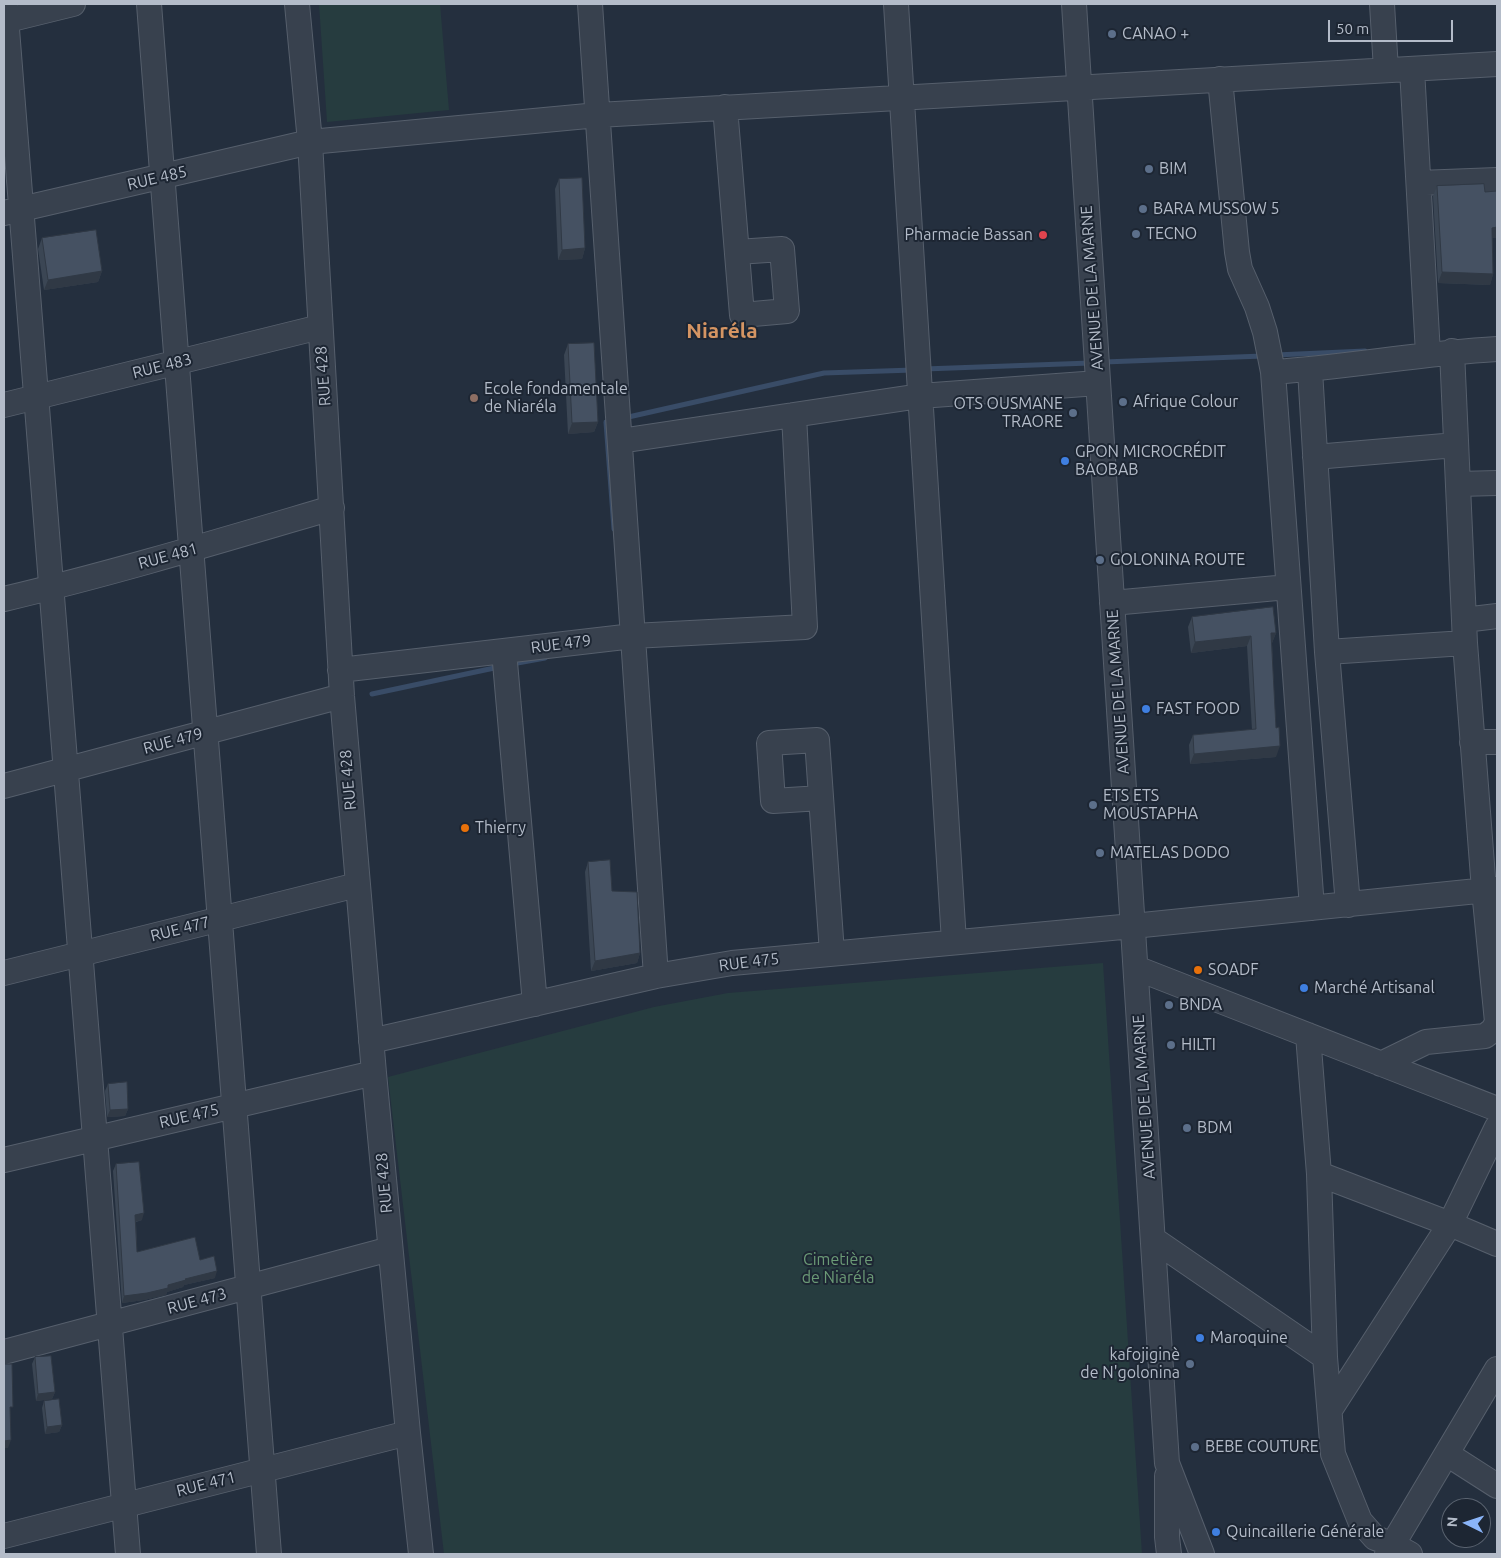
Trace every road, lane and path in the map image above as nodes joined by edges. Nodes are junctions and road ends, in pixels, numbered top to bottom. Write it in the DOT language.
graph roads {
  1 [pos="73,4"];
  2 [pos="150,4"];
  3 [pos="297,4"];
  4 [pos="590,4"];
  5 [pos="896,4"];
  6 [pos="1074,4"];
  7 [pos="1382,4"];
  8 [pos="5,15"];
  9 [pos="1497,64"];
  10 [pos="1412,68"];
  11 [pos="1386,70"];
  12 [pos="1220,79"];
  13 [pos="1079,87"];
  14 [pos="902,97"];
  15 [pos="725,107"];
  16 [pos="598,115"];
  17 [pos="310,142"];
  18 [pos="163,176"];
  19 [pos="1497,180"];
  20 [pos="1419,183"];
  21 [pos="12,211"];
  22 [pos="737,252"];
  23 [pos="320,327"];
  24 [pos="1497,349"];
  25 [pos="1452,351"];
  26 [pos="1428,354"];
  27 [pos="177,362"];
  28 [pos="1310,370"];
  29 [pos="1273,372"];
  30 [pos="1098,383"];
  31 [pos="920,396"];
  32 [pos="36,397"];
  33 [pos="4,405"];
  34 [pos="794,415"];
  35 [pos="620,441"];
  36 [pos="1456,445"];
  37 [pos="1316,457"];
  38 [pos="1497,483"];
  39 [pos="1458,484"];
  40 [pos="332,508"];
  41 [pos="192,550"];
  42 [pos="1288,587"];
  43 [pos="51,588"];
  44 [pos="4,598"];
  45 [pos="1112,602"];
  46 [pos="1497,616"];
  47 [pos="1465,631"];
  48 [pos="633,636"];
  49 [pos="504,651"];
  50 [pos="1327,652"];
  51 [pos="340,670"];
  52 [pos="342,696"];
  53 [pos="206,732"];
  54 [pos="1472,742"];
  55 [pos="1497,742"];
  56 [pos="66,769"];
  57 [pos="4,786"];
  58 [pos="821,798"];
  59 [pos="357,885"];
  60 [pos="1490,889"];
  61 [pos="1348,904"];
  62 [pos="1312,908"];
  63 [pos="221,919"];
  64 [pos="1133,926"];
  65 [pos="954,942"];
  66 [pos="81,954"];
  67 [pos="832,954"];
  68 [pos="1136,968"];
  69 [pos="4,973"];
  70 [pos="656,976"];
  71 [pos="535,1004"];
  72 [pos="1308,1035"];
  73 [pos="371,1040"];
  74 [pos="1381,1064"];
  75 [pos="374,1073"];
  76 [pos="235,1105"];
  77 [pos="1497,1109"];
  78 [pos="1497,1127"];
  79 [pos="94,1139"];
  80 [pos="4,1160"];
  81 [pos="1319,1174"];
  82 [pos="1450,1224"];
  83 [pos="1153,1239"];
  84 [pos="1497,1244"];
  85 [pos="390,1249"];
  86 [pos="248,1287"];
  87 [pos="109,1324"];
  88 [pos="4,1352"];
  89 [pos="1325,1356"];
  90 [pos="1497,1369"];
  91 [pos="1330,1410"];
  92 [pos="408,1433"];
  93 [pos="1447,1454"];
  94 [pos="1167,1463"];
  95 [pos="262,1470"];
  96 [pos="1497,1486"];
  97 [pos="125,1505"];
  98 [pos="4,1536"];
  99 [pos="1396,1551"];
  100 [pos="128,1554"];
  101 [pos="269,1554"];
  102 [pos="421,1554"];
  103 [pos="1169,1554"];
  104 [pos="1202,1554"];
  1 -- 8 [label="street"];
  2 -- 18 [label="street"];
  3 -- 17 [label="street, RUE 428"];
  4 -- 16 [label="street"];
  5 -- 14 [label="street"];
  6 -- 13 [label="street, AVENUE DE LA MARNE"];
  7 -- 11 [label="street"];
  8 -- 21 [label="street"];
  9 -- 10 [label="street, RUE 485"];
  10 -- 11 [label="street, RUE 485"];
  10 -- 20 [label="street"];
  11 -- 12 [label="street, RUE 485"];
  12 -- 13 [label="street, RUE 485"];
  12 -- 29 [label="street"];
  13 -- 14 [label="street, RUE 485"];
  13 -- 30 [label="street, AVENUE DE LA MARNE"];
  14 -- 15 [label="street, RUE 485"];
  14 -- 31 [label="street"];
  15 -- 16 [label="street, RUE 485"];
  15 -- 22 [label="street"];
  16 -- 17 [label="street, RUE 485"];
  16 -- 35 [label="street"];
  17 -- 18 [label="street, RUE 485"];
  17 -- 23 [label="street, RUE 428"];
  18 -- 21 [label="street, RUE 485"];
  18 -- 27 [label="street"];
  19 -- 20 [label="street"];
  20 -- 26 [label="street"];
  21 -- 32 [label="street"];
  23 -- 27 [label="street, RUE 483"];
  23 -- 40 [label="street, RUE 428"];
  24 -- 25 [label="street"];
  25 -- 26 [label="street"];
  25 -- 36 [label="street"];
  26 -- 28 [label="street"];
  27 -- 32 [label="street, RUE 483"];
  27 -- 41 [label="street"];
  28 -- 29 [label="street"];
  28 -- 37 [label="street"];
  29 -- 42 [label="street"];
  30 -- 31 [label="street"];
  30 -- 45 [label="street, AVENUE DE LA MARNE"];
  31 -- 34 [label="street"];
  31 -- 65 [label="street"];
  32 -- 33 [label="street, RUE 483"];
  32 -- 43 [label="street"];
  34 -- 35 [label="street"];
  34 -- 48 [label="street, RUE 479"];
  35 -- 48 [label="street"];
  36 -- 37 [label="street"];
  36 -- 39 [label="street"];
  37 -- 50 [label="street"];
  38 -- 39 [label="street"];
  39 -- 47 [label="street"];
  40 -- 41 [label="street, RUE 481"];
  40 -- 51 [label="street, RUE 428"];
  41 -- 43 [label="street, RUE 481"];
  41 -- 53 [label="street"];
  42 -- 45 [label="street"];
  42 -- 62 [label="street"];
  43 -- 44 [label="street, RUE 481"];
  43 -- 56 [label="street"];
  45 -- 64 [label="street, AVENUE DE LA MARNE"];
  46 -- 47 [label="street"];
  47 -- 50 [label="street"];
  47 -- 54 [label="street"];
  48 -- 49 [label="street, RUE 479"];
  48 -- 70 [label="street"];
  49 -- 51 [label="street, RUE 479"];
  49 -- 71 [label="street"];
  50 -- 61 [label="street"];
  51 -- 52 [label="street, RUE 428"];
  52 -- 53 [label="street, RUE 479"];
  52 -- 59 [label="street, RUE 428"];
  53 -- 56 [label="street, RUE 479"];
  53 -- 63 [label="street"];
  54 -- 55 [label="street"];
  54 -- 60 [label="street"];
  56 -- 57 [label="street, RUE 479"];
  56 -- 66 [label="street"];
  58 -- 67 [label="street"];
  59 -- 63 [label="street, RUE 477"];
  59 -- 73 [label="street, RUE 428"];
  60 -- 61 [label="street, RUE 475"];
  60 -- 74 [label="street"];
  61 -- 62 [label="street, RUE 475"];
  62 -- 64 [label="street, RUE 475"];
  63 -- 66 [label="street, RUE 477"];
  63 -- 76 [label="street"];
  64 -- 65 [label="street, RUE 475"];
  64 -- 68 [label="street, AVENUE DE LA MARNE"];
  65 -- 67 [label="street, RUE 475"];
  66 -- 69 [label="street, RUE 477"];
  66 -- 79 [label="street"];
  67 -- 70 [label="street, RUE 475"];
  68 -- 72 [label="street"];
  68 -- 83 [label="street, AVENUE DE LA MARNE"];
  70 -- 71 [label="street, RUE 475"];
  71 -- 73 [label="street, RUE 475"];
  72 -- 74 [label="street"];
  72 -- 81 [label="street"];
  73 -- 75 [label="street, RUE 428"];
  74 -- 77 [label="street"];
  75 -- 76 [label="street, RUE 475"];
  75 -- 85 [label="street, RUE 428"];
  76 -- 79 [label="street, RUE 475"];
  76 -- 86 [label="street"];
  78 -- 82 [label="street"];
  79 -- 80 [label="street, RUE 475"];
  79 -- 87 [label="street"];
  81 -- 82 [label="street"];
  81 -- 89 [label="street"];
  82 -- 84 [label="street"];
  82 -- 91 [label="street"];
  83 -- 89 [label="street"];
  83 -- 94 [label="street, AVENUE DE LA MARNE"];
  85 -- 86 [label="street, RUE 473"];
  85 -- 92 [label="street, RUE 428"];
  86 -- 87 [label="street, RUE 473"];
  86 -- 95 [label="street"];
  87 -- 88 [label="street, RUE 473"];
  87 -- 97 [label="street"];
  89 -- 91 [label="street"];
  90 -- 93 [label="street"];
  91 -- 99 [label="street"];
  92 -- 95 [label="street, RUE 471"];
  92 -- 102 [label="street, RUE 428"];
  93 -- 96 [label="street"];
  93 -- 99 [label="street"];
  94 -- 103 [label="street"];
  94 -- 104 [label="street, AVENUE DE LA MARNE"];
  95 -- 97 [label="street, RUE 471"];
  95 -- 101 [label="street"];
  97 -- 98 [label="street, RUE 471"];
  97 -- 100 [label="street"];
}
